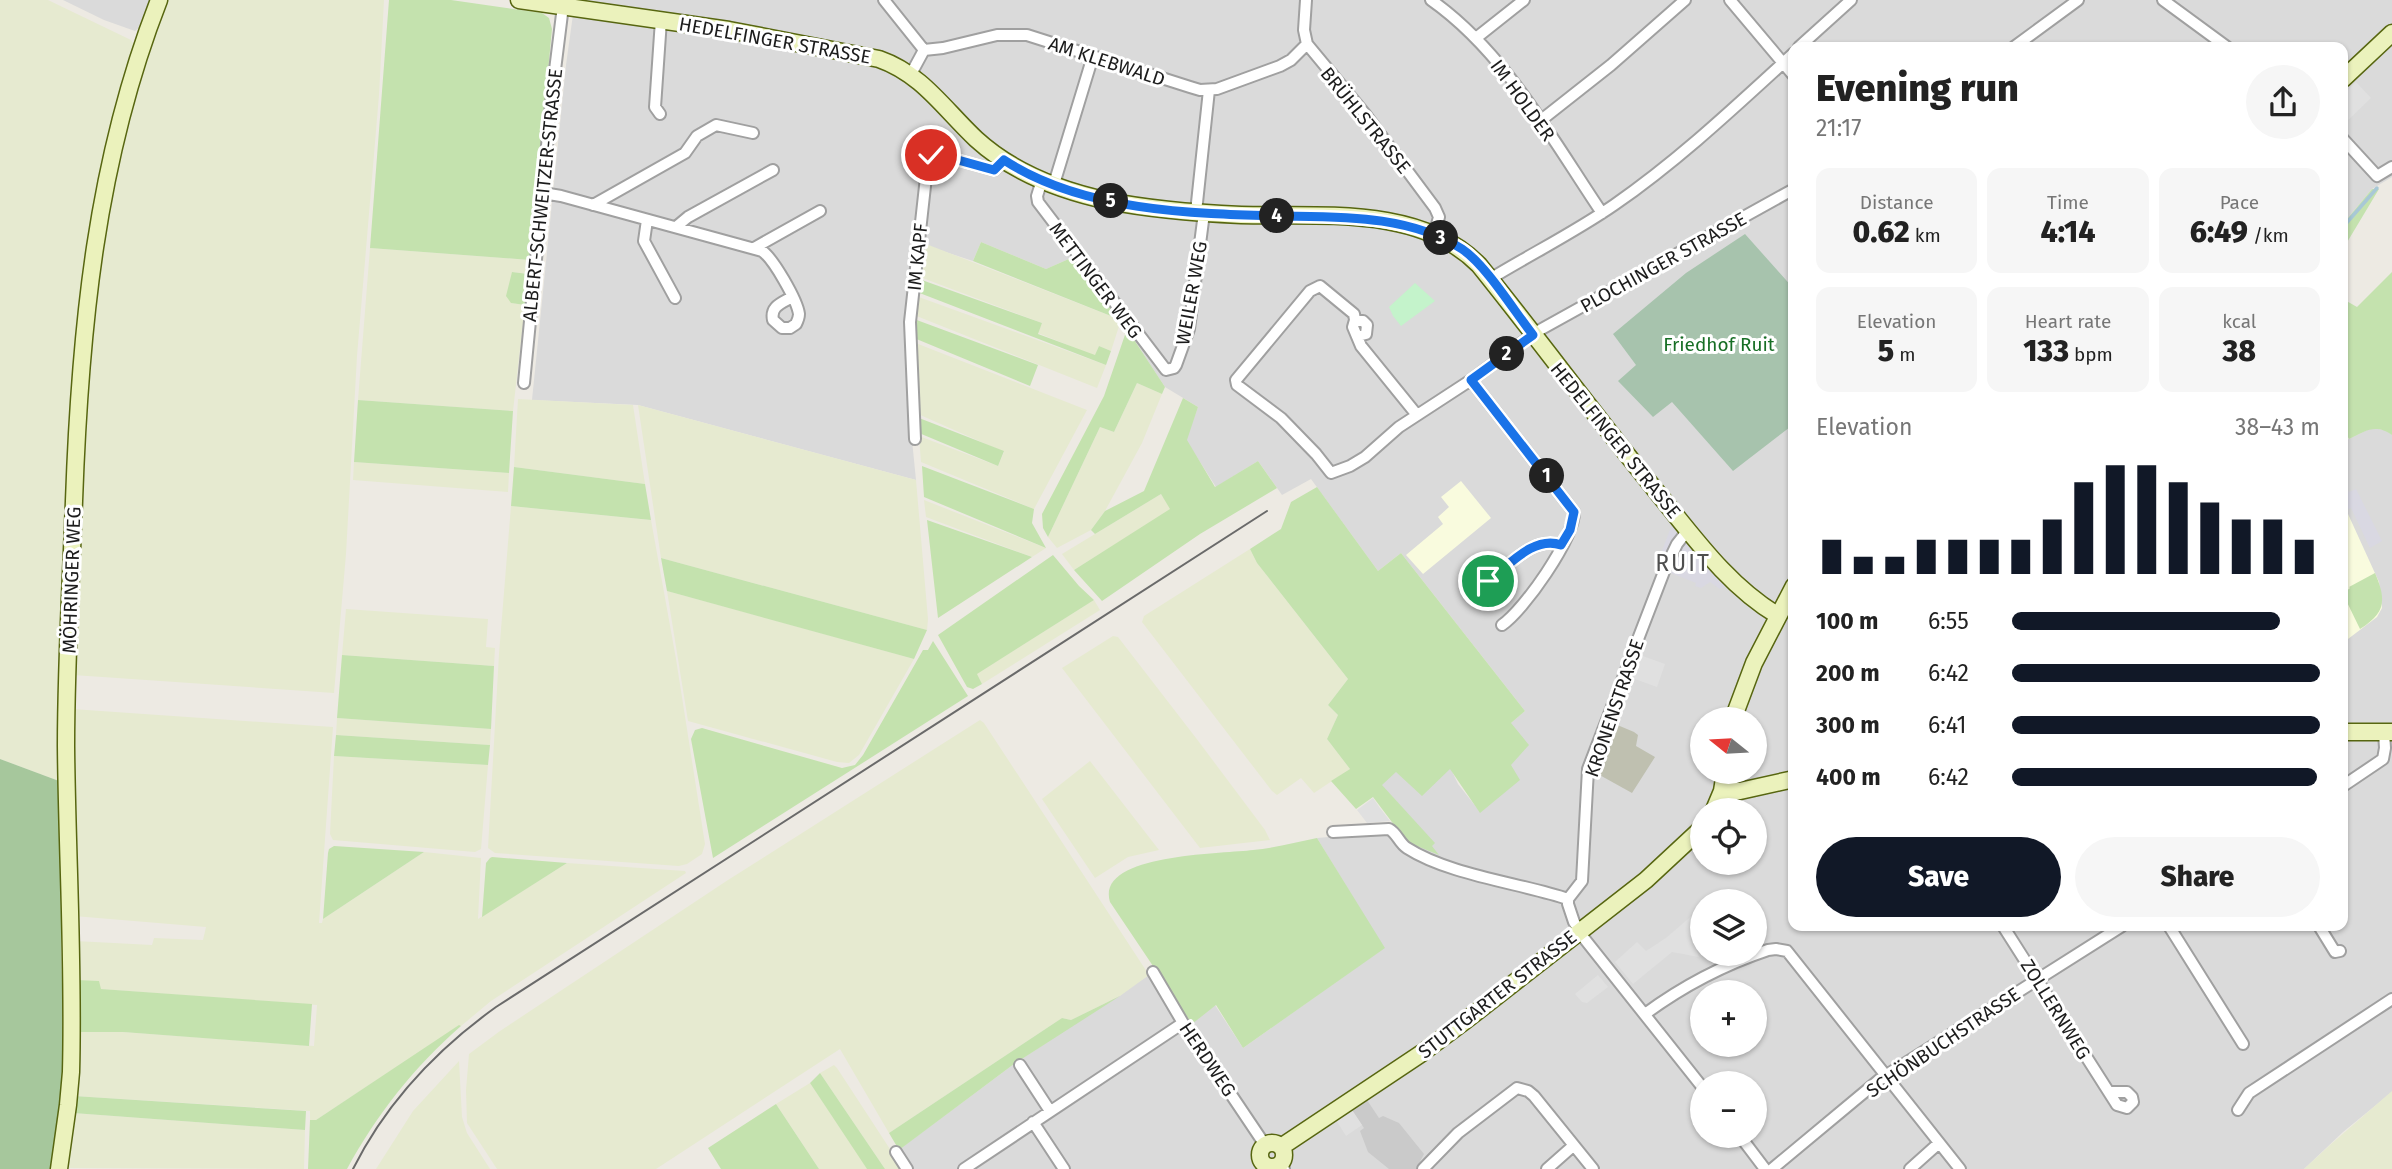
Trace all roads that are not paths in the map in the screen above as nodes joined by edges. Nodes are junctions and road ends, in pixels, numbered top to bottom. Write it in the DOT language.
graph roads {
  1 [pos="159,0"];
  2 [pos="519,0"];
  3 [pos="884,0"];
  4 [pos="1306,0"];
  5 [pos="1431,0"];
  6 [pos="1524,0"];
  7 [pos="1685,0"];
  8 [pos="1730,0"];
  9 [pos="1851,0"];
  10 [pos="2078,0"];
  11 [pos="2163,0"];
  12 [pos="562,6"];
  13 [pos="661,20"];
  14 [pos="2392,33"];
  15 [pos="1476,38"];
  16 [pos="1805,42"];
  17 [pos="2021,42"];
  18 [pos="2212,42"];
  19 [pos="1307,44"];
  20 [pos="924,50"];
  21 [pos="1093,56"];
  22 [pos="1788,57"];
  23 [pos="1783,62"];
  24 [pos="1788,68"];
  25 [pos="911,74"];
  26 [pos="2348,74"];
  27 [pos="1209,90"];
  28 [pos="660,114"];
  29 [pos="1540,121"];
  30 [pos="753,134"];
  31 [pos="2348,144"];
  32 [pos="1004,160"];
  33 [pos="2392,167"];
  34 [pos="773,170"];
  35 [pos="1048,182"];
  36 [pos="1788,192"];
  37 [pos="542,193"];
  38 [pos="593,205"];
  39 [pos="820,211"];
  40 [pos="1200,213"];
  41 [pos="1602,213"];
  42 [pos="647,220"];
  43 [pos="676,227"];
  44 [pos="1434,235"];
  45 [pos="754,248"];
  46 [pos="1490,279"];
  47 [pos="792,297"];
  48 [pos="675,298"];
  49 [pos="1533,335"];
  50 [pos="1171,370"];
  51 [pos="1471,380"];
  52 [pos="524,383"];
  53 [pos="1417,415"];
  54 [pos="915,439"];
  55 [pos="1688,530"];
  56 [pos="1561,545"];
  57 [pos="1480,579"];
  58 [pos="1788,596"];
  59 [pos="1777,615"];
  60 [pos="1502,625"];
  61 [pos="1737,707"];
  62 [pos="2348,732"];
  63 [pos="2388,733"];
  64 [pos="1788,780"];
  65 [pos="2348,783"];
  66 [pos="1723,784"];
  67 [pos="1722,791"];
  68 [pos="1719,798"];
  69 [pos="1332,832"];
  70 [pos="1690,839"];
  71 [pos="1568,899"];
  72 [pos="1579,931"];
  73 [pos="2006,931"];
  74 [pos="2114,931"];
  75 [pos="2172,931"];
  76 [pos="2322,931"];
  77 [pos="2340,951"];
  78 [pos="1153,972"];
  79 [pos="2037,980"];
  80 [pos="2392,999"];
  81 [pos="1645,1014"];
  82 [pos="1183,1023"];
  83 [pos="2243,1044"];
  84 [pos="1020,1065"];
  85 [pos="1690,1071"];
  86 [pos="1886,1075"];
  87 [pos="2109,1092"];
  88 [pos="2238,1110"];
  89 [pos="1050,1111"];
  90 [pos="1034,1122"];
  91 [pos="1939,1143"];
  92 [pos="1273,1146"];
  93 [pos="1573,1146"];
  94 [pos="1750,1148"];
  95 [pos="896,1153"];
  96 [pos="1255,1165"];
  97 [pos="1281,1167"];
  98 [pos="59,1169"];
  99 [pos="907,1169"];
  100 [pos="964,1169"];
  101 [pos="1064,1169"];
  102 [pos="1423,1169"];
  103 [pos="1547,1169"];
  104 [pos="1593,1169"];
  105 [pos="1765,1169"];
  106 [pos="1772,1169"];
  107 [pos="1910,1169"];
  108 [pos="1960,1169"];
  1 -- 98 [label="street, MÖHRINGER WEG"];
  2 -- 12 [label="street, HEDELFINGER STRASSE"];
  3 -- 20 [label="street"];
  4 -- 19 [label="street"];
  5 -- 15 [label="street, IM HOLDER"];
  6 -- 15 [label="street"];
  7 -- 29 [label="street"];
  8 -- 23 [label="street"];
  9 -- 16 [label="street"];
  10 -- 17 [label="street"];
  11 -- 18 [label="street"];
  12 -- 13 [label="street, HEDELFINGER STRASSE"];
  12 -- 37 [label="street, ALBERT-SCHWEITZER-STRASSE"];
  13 -- 25 [label="street, HEDELFINGER STRASSE"];
  13 -- 28 [label="street"];
  14 -- 26 [label="street"];
  15 -- 29 [label="street, IM HOLDER"];
  19 -- 27 [label="street"];
  19 -- 44 [label="street, BRÜHLSTRASSE"];
  20 -- 21 [label="street, AM KLEBWALD"];
  20 -- 25 [label="street"];
  21 -- 27 [label="street, AM KLEBWALD"];
  21 -- 35 [label="street"];
  22 -- 23 [label="street"];
  23 -- 24 [label="street"];
  23 -- 41 [label="street"];
  25 -- 32 [label="street, HEDELFINGER STRASSE"];
  27 -- 40 [label="street, WEILER WEG"];
  29 -- 41 [label="street, IM HOLDER"];
  30 -- 38 [label="street"];
  31 -- 33 [label="street"];
  32 -- 35 [label="street, HEDELFINGER STRASSE"];
  32 -- 54 [label="street, IM KAPF"];
  34 -- 43 [label="street"];
  35 -- 40 [label="street, HEDELFINGER STRASSE"];
  35 -- 50 [label="street, METTINGER WEG"];
  36 -- 49 [label="street, PLOCHINGER STRASSE"];
  37 -- 38 [label="street"];
  37 -- 52 [label="street, ALBERT-SCHWEITZER-STRASSE"];
  38 -- 42 [label="street"];
  39 -- 45 [label="street"];
  40 -- 44 [label="street, HEDELFINGER STRASSE"];
  40 -- 50 [label="street, WEILER WEG"];
  41 -- 46 [label="street"];
  42 -- 43 [label="street"];
  42 -- 48 [label="street"];
  43 -- 45 [label="street"];
  44 -- 46 [label="street, HEDELFINGER STRASSE"];
  45 -- 47 [label="street"];
  46 -- 49 [label="street, HEDELFINGER STRASSE"];
  49 -- 51 [label="street, PLOCHINGER STRASSE"];
  49 -- 55 [label="street, HEDELFINGER STRASSE"];
  51 -- 53 [label="street, PLOCHINGER STRASSE"];
  51 -- 56 [label="street"];
  53 -- 53 [label="street, PLOCHINGER STRASSE"];
  55 -- 59 [label="street, HEDELFINGER STRASSE"];
  55 -- 71 [label="street, KRONENSTRASSE"];
  56 -- 57 [label="street"];
  56 -- 60 [label="street"];
  58 -- 59 [label="street"];
  59 -- 61 [label="street"];
  62 -- 63 [label="street"];
  63 -- 65 [label="street"];
  64 -- 67 [label="street"];
  66 -- 67 [label="street"];
  67 -- 68 [label="street"];
  69 -- 71 [label="street"];
  70 -- 72 [label="street, STUTTGARTER STRASSE"];
  71 -- 72 [label="street"];
  72 -- 81 [label="street"];
  72 -- 92 [label="street, STUTTGARTER STRASSE"];
  73 -- 79 [label="street, ZOLLERNWEG"];
  74 -- 79 [label="street, SCHÖNBUCHSTRASSE"];
  75 -- 83 [label="street"];
  76 -- 77 [label="street"];
  78 -- 82 [label="street, HERDWEG"];
  79 -- 86 [label="street, SCHÖNBUCHSTRASSE"];
  79 -- 87 [label="street, ZOLLERNWEG"];
  80 -- 88 [label="street"];
  81 -- 85 [label="street"];
  81 -- 86 [label="street"];
  82 -- 89 [label="street"];
  82 -- 92 [label="street, HERDWEG"];
  84 -- 89 [label="street"];
  86 -- 91 [label="street"];
  86 -- 106 [label="street, SCHÖNBUCHSTRASSE"];
  89 -- 90 [label="street"];
  90 -- 100 [label="street"];
  90 -- 101 [label="street"];
  91 -- 107 [label="street"];
  91 -- 108 [label="street"];
  92 -- 96 [label="street"];
  92 -- 97 [label="street"];
  93 -- 102 [label="street"];
  93 -- 103 [label="street"];
  93 -- 104 [label="street"];
  94 -- 105 [label="street"];
  95 -- 99 [label="street"];
  96 -- 97 [label="street"];
}
